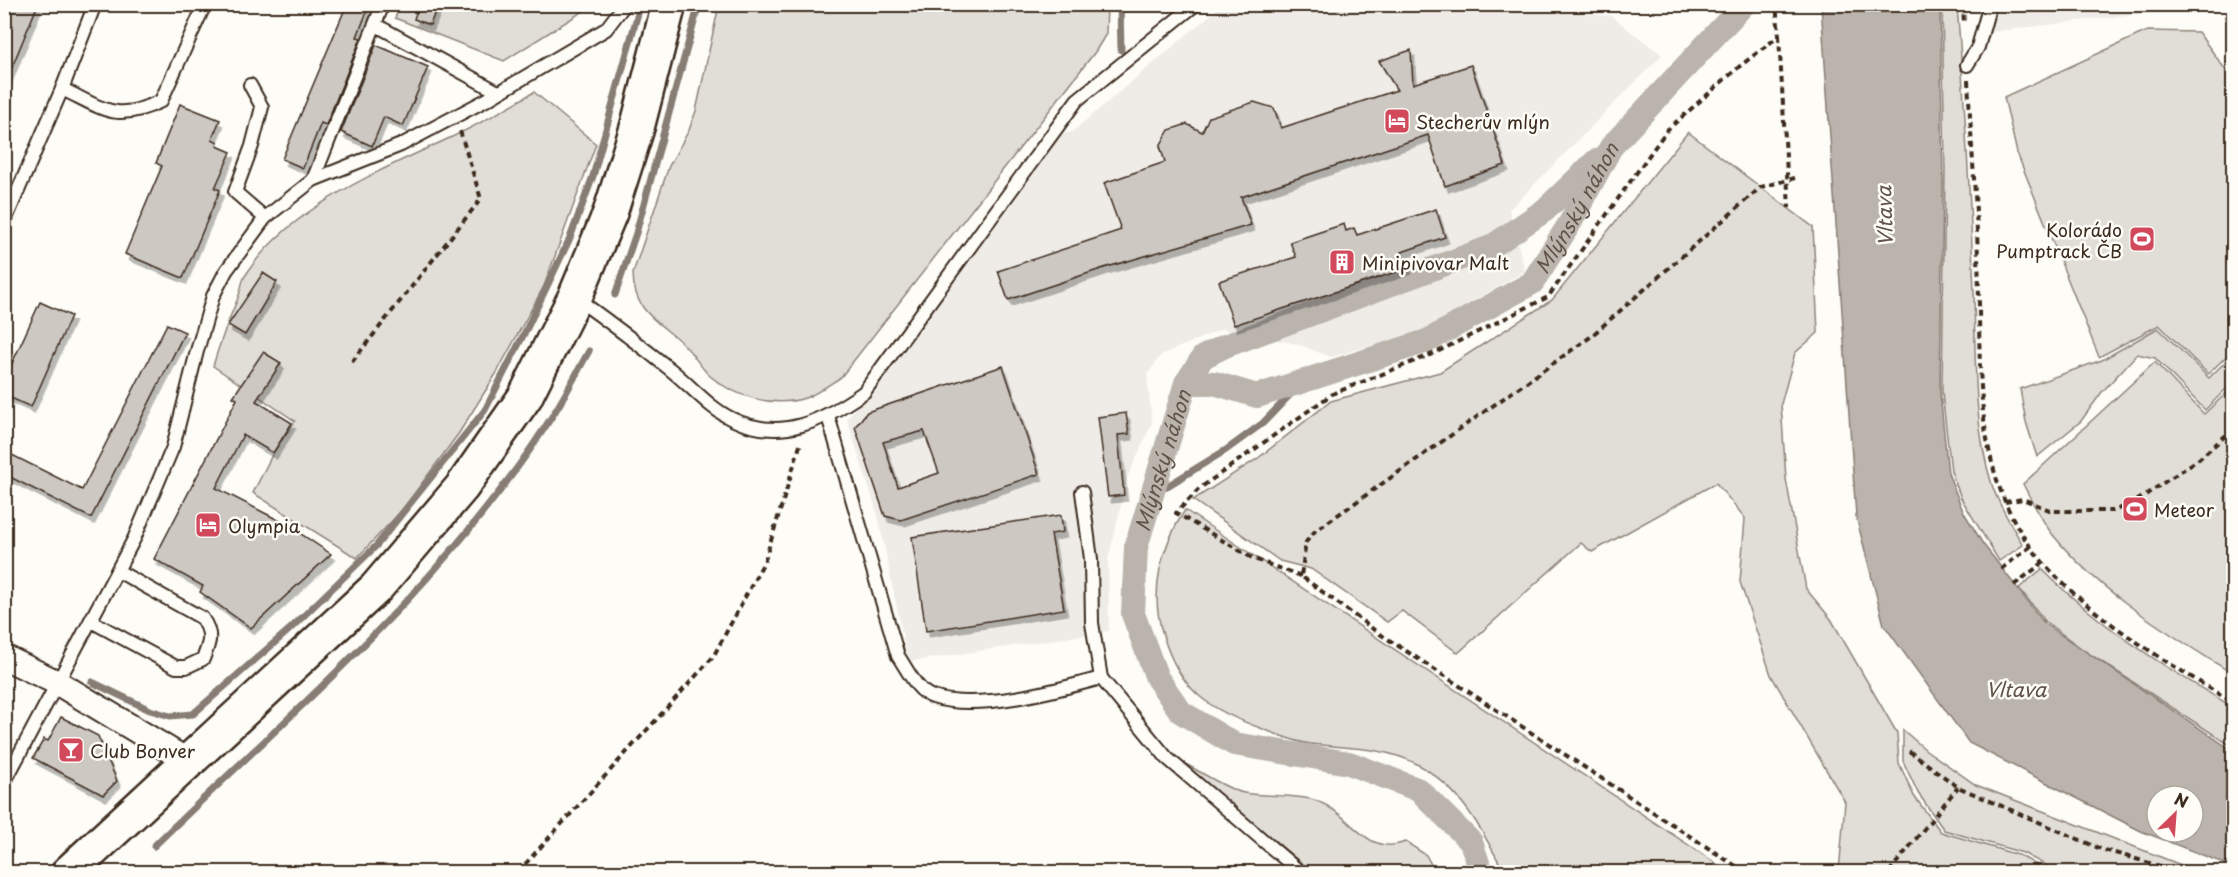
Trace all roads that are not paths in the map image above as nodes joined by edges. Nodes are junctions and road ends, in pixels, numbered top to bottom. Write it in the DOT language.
graph roads {
  1 [pos="95,4"];
  2 [pos="205,4"];
  3 [pos="384,4"];
  4 [pos="625,4"];
  5 [pos="669,4"];
  6 [pos="1196,4"];
  7 [pos="1989,4"];
  8 [pos="376,25"];
  9 [pos="1967,65"];
  10 [pos="250,85"];
  11 [pos="62,89"];
  12 [pos="498,92"];
  13 [pos="313,180"];
  14 [pos="265,218"];
  15 [pos="4,223"];
  16 [pos="575,297"];
  17 [pos="828,416"];
  18 [pos="1082,492"];
  19 [pos="118,571"];
  20 [pos="91,621"];
  21 [pos="4,657"];
  22 [pos="1101,678"];
  23 [pos="57,683"];
  24 [pos="189,762"];
  25 [pos="4,783"];
  26 [pos="69,873"];
  27 [pos="1300,873"];
  1 -- 11 [label="lane"];
  2 -- 11 [label="lane"];
  3 -- 8 [label="lane"];
  4 -- 12 [label="lane"];
  5 -- 16 [label="main road"];
  6 -- 17 [label="lane"];
  7 -- 9 [label="lane"];
  8 -- 12 [label="lane"];
  8 -- 13 [label="lane"];
  10 -- 14 [label="lane"];
  11 -- 15 [label="lane"];
  12 -- 13 [label="lane"];
  13 -- 14 [label="lane"];
  14 -- 19 [label="lane"];
  16 -- 17 [label="lane"];
  16 -- 24 [label="main road"];
  17 -- 22 [label="lane"];
  18 -- 22 [label="lane"];
  19 -- 20 [label="lane"];
  19 -- 20 [label="lane"];
  20 -- 23 [label="lane"];
  21 -- 23 [label="street"];
  22 -- 27 [label="lane"];
  23 -- 24 [label="street"];
  23 -- 25 [label="lane"];
  24 -- 26 [label="main road"];
}
